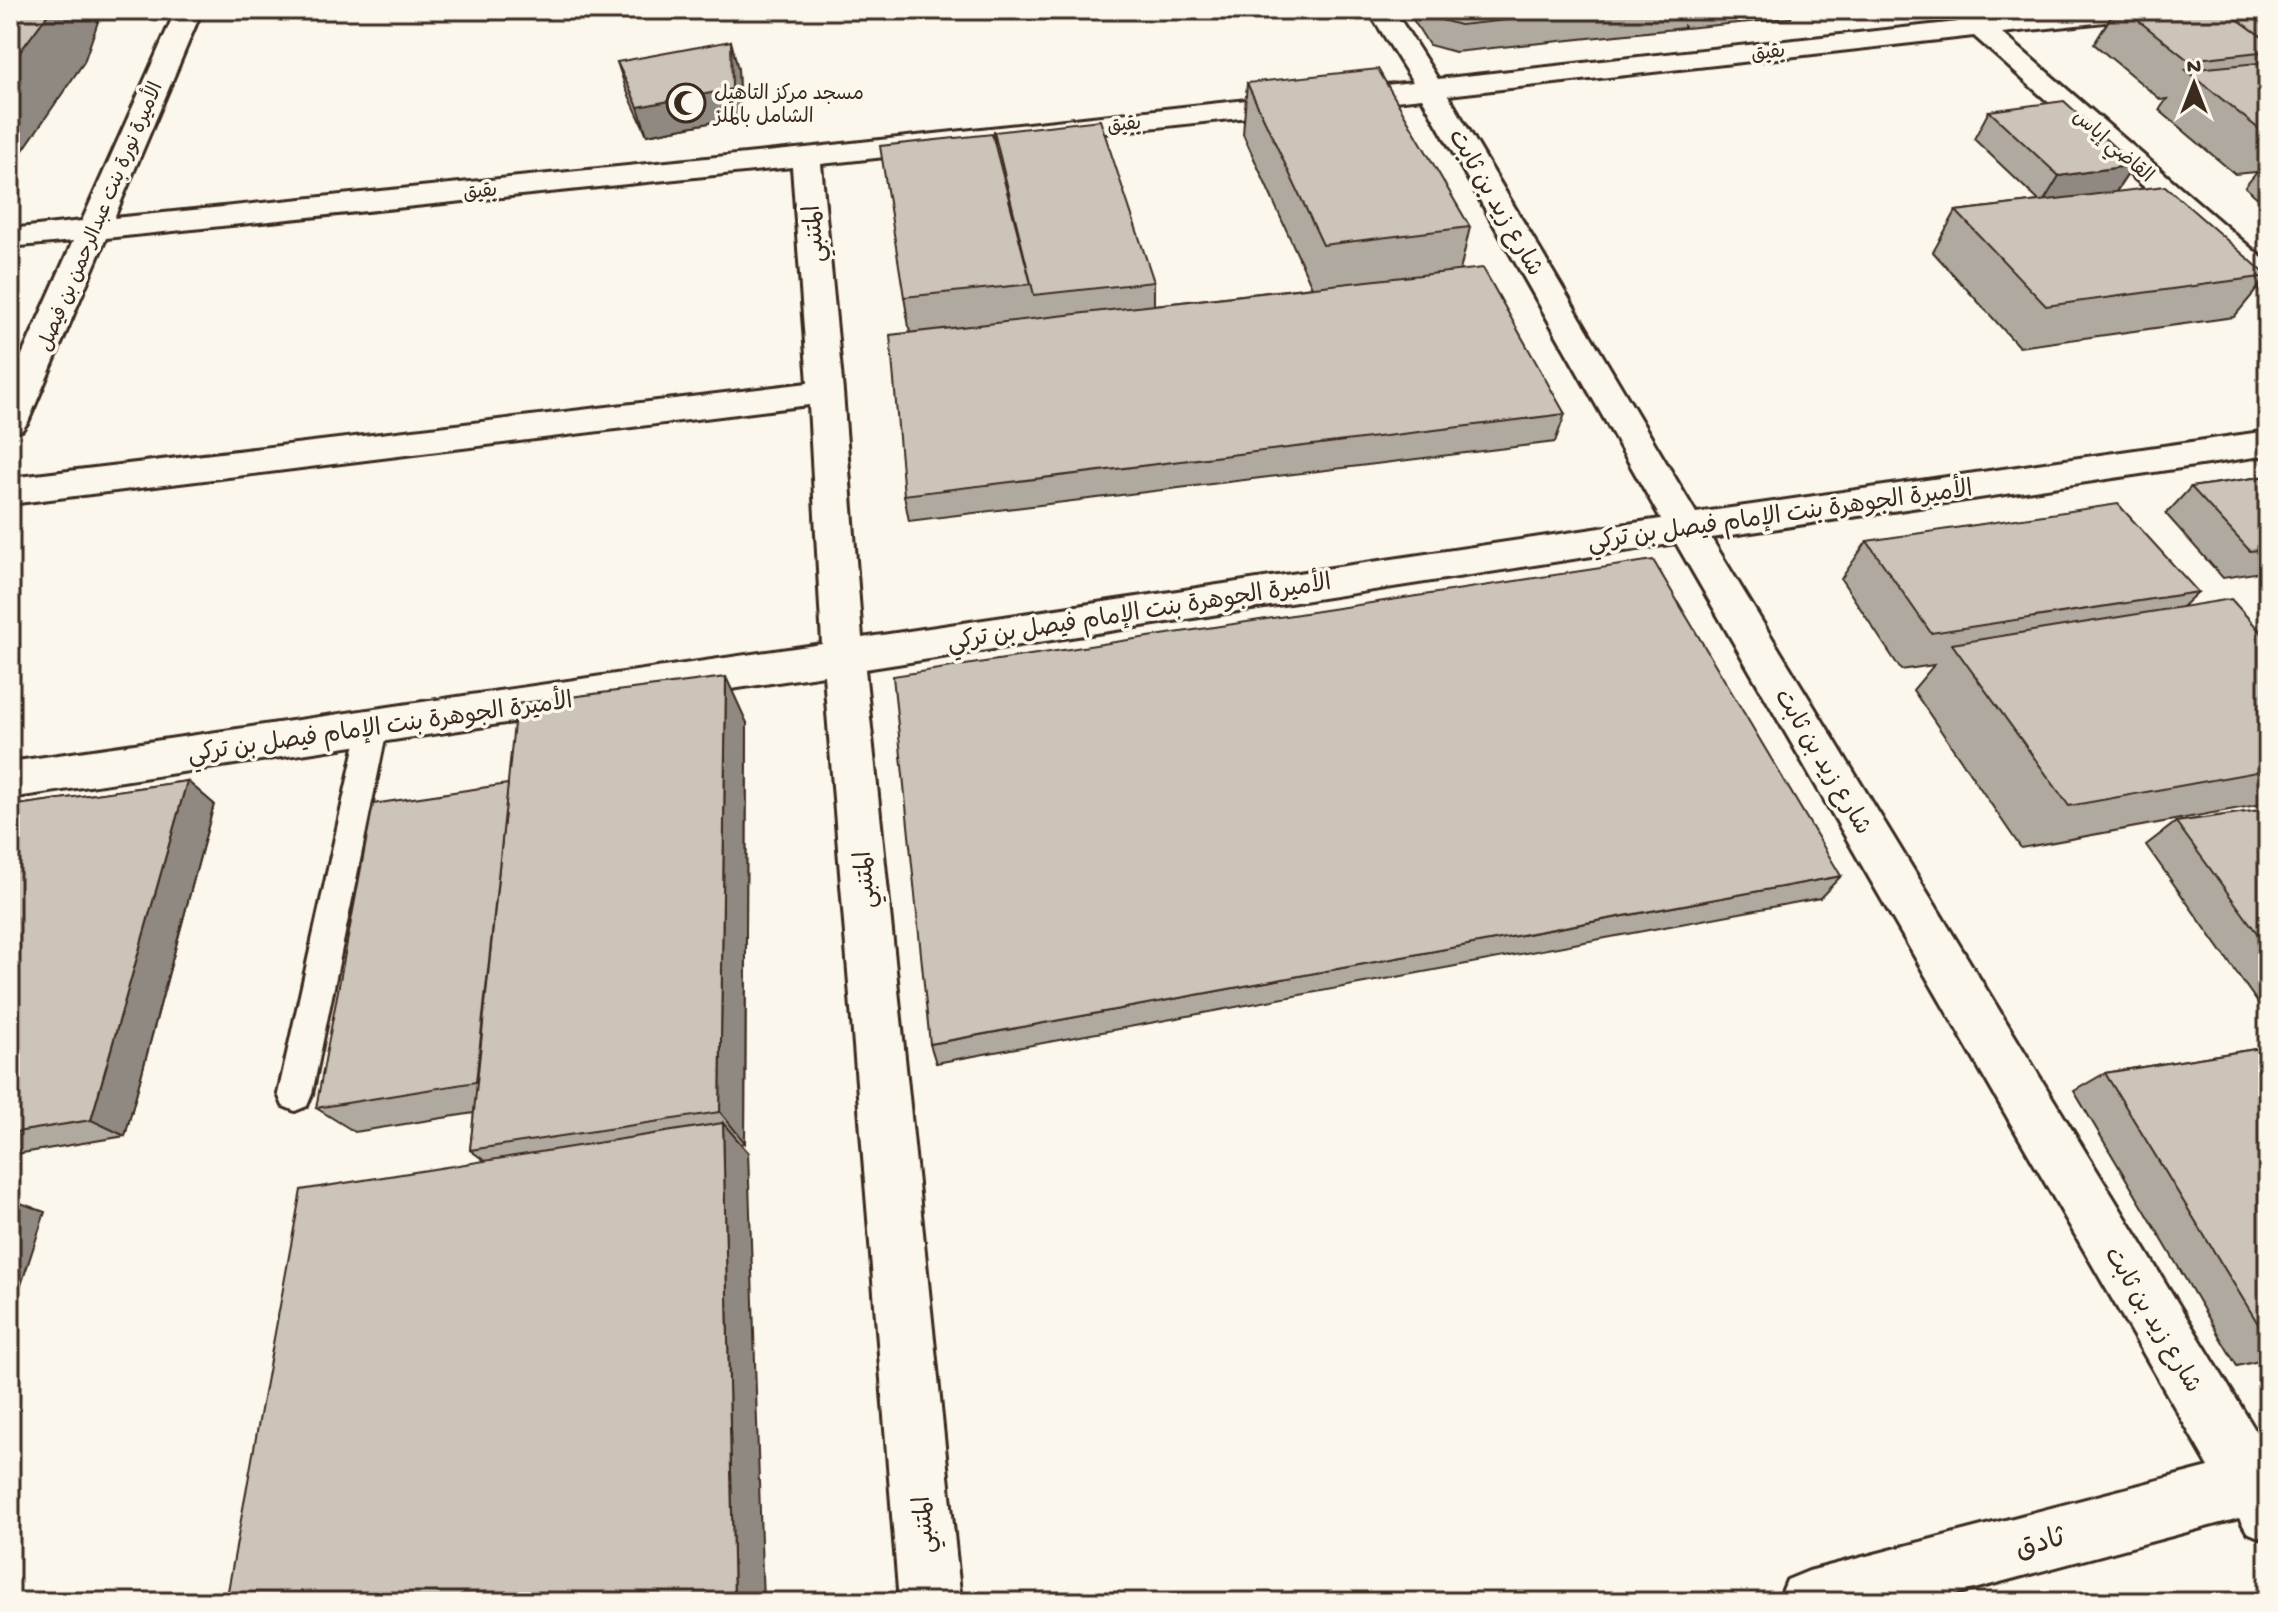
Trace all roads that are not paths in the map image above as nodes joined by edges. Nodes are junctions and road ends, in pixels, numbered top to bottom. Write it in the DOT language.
graph roads {
  1 [pos="189,10"];
  2 [pos="1381,10"];
  3 [pos="2142,10"];
  4 [pos="1969,18"];
  5 [pos="1431,89"];
  6 [pos="806,157"];
  7 [pos="93,229"];
  8 [pos="10,238"];
  9 [pos="2268,280"];
  10 [pos="826,392"];
  11 [pos="10,422"];
  12 [pos="2268,443"];
  13 [pos="2061,472"];
  14 [pos="10,491"];
  15 [pos="2092,508"];
  16 [pos="1685,527"];
  17 [pos="843,657"];
  18 [pos="373,729"];
  19 [pos="10,780"];
  20 [pos="295,1094"];
  21 [pos="2263,1492"];
  22 [pos="930,1602"];
  23 [pos="1809,1602"];
  1 -- 7 [label="street, الأميرة نورة بنت عبدالرحمن بن فيصل"];
  2 -- 5 [label="street, شارع زيد بن ثابت"];
  3 -- 4 [label="street, بقيق"];
  4 -- 5 [label="street, بقيق"];
  4 -- 9 [label="street, القاضي إياس"];
  5 -- 6 [label="street, بقيق"];
  5 -- 16 [label="street, شارع زيد بن ثابت"];
  6 -- 7 [label="street, بقيق"];
  6 -- 10 [label="street, المتنبي"];
  7 -- 8 [label="street, بقيق"];
  7 -- 11 [label="street, الأميرة نورة بنت عبدالرحمن بن فيصل"];
  10 -- 14 [label="street"];
  10 -- 17 [label="street, المتنبي"];
  12 -- 13 [label="street, الأميرة الجوهرة بنت الإمام فيصل بن تركي"];
  13 -- 15 [label="street"];
  13 -- 16 [label="street, الأميرة الجوهرة بنت الإمام فيصل بن تركي"];
  16 -- 17 [label="street, الأميرة الجوهرة بنت الإمام فيصل بن تركي"];
  16 -- 21 [label="street, شارع زيد بن ثابت"];
  17 -- 18 [label="street, الأميرة الجوهرة بنت الإمام فيصل بن تركي"];
  17 -- 22 [label="street, المتنبي"];
  18 -- 19 [label="street, الأميرة الجوهرة بنت الإمام فيصل بن تركي"];
  18 -- 20 [label="lane"];
  21 -- 23 [label="street, ثادق"];
}
